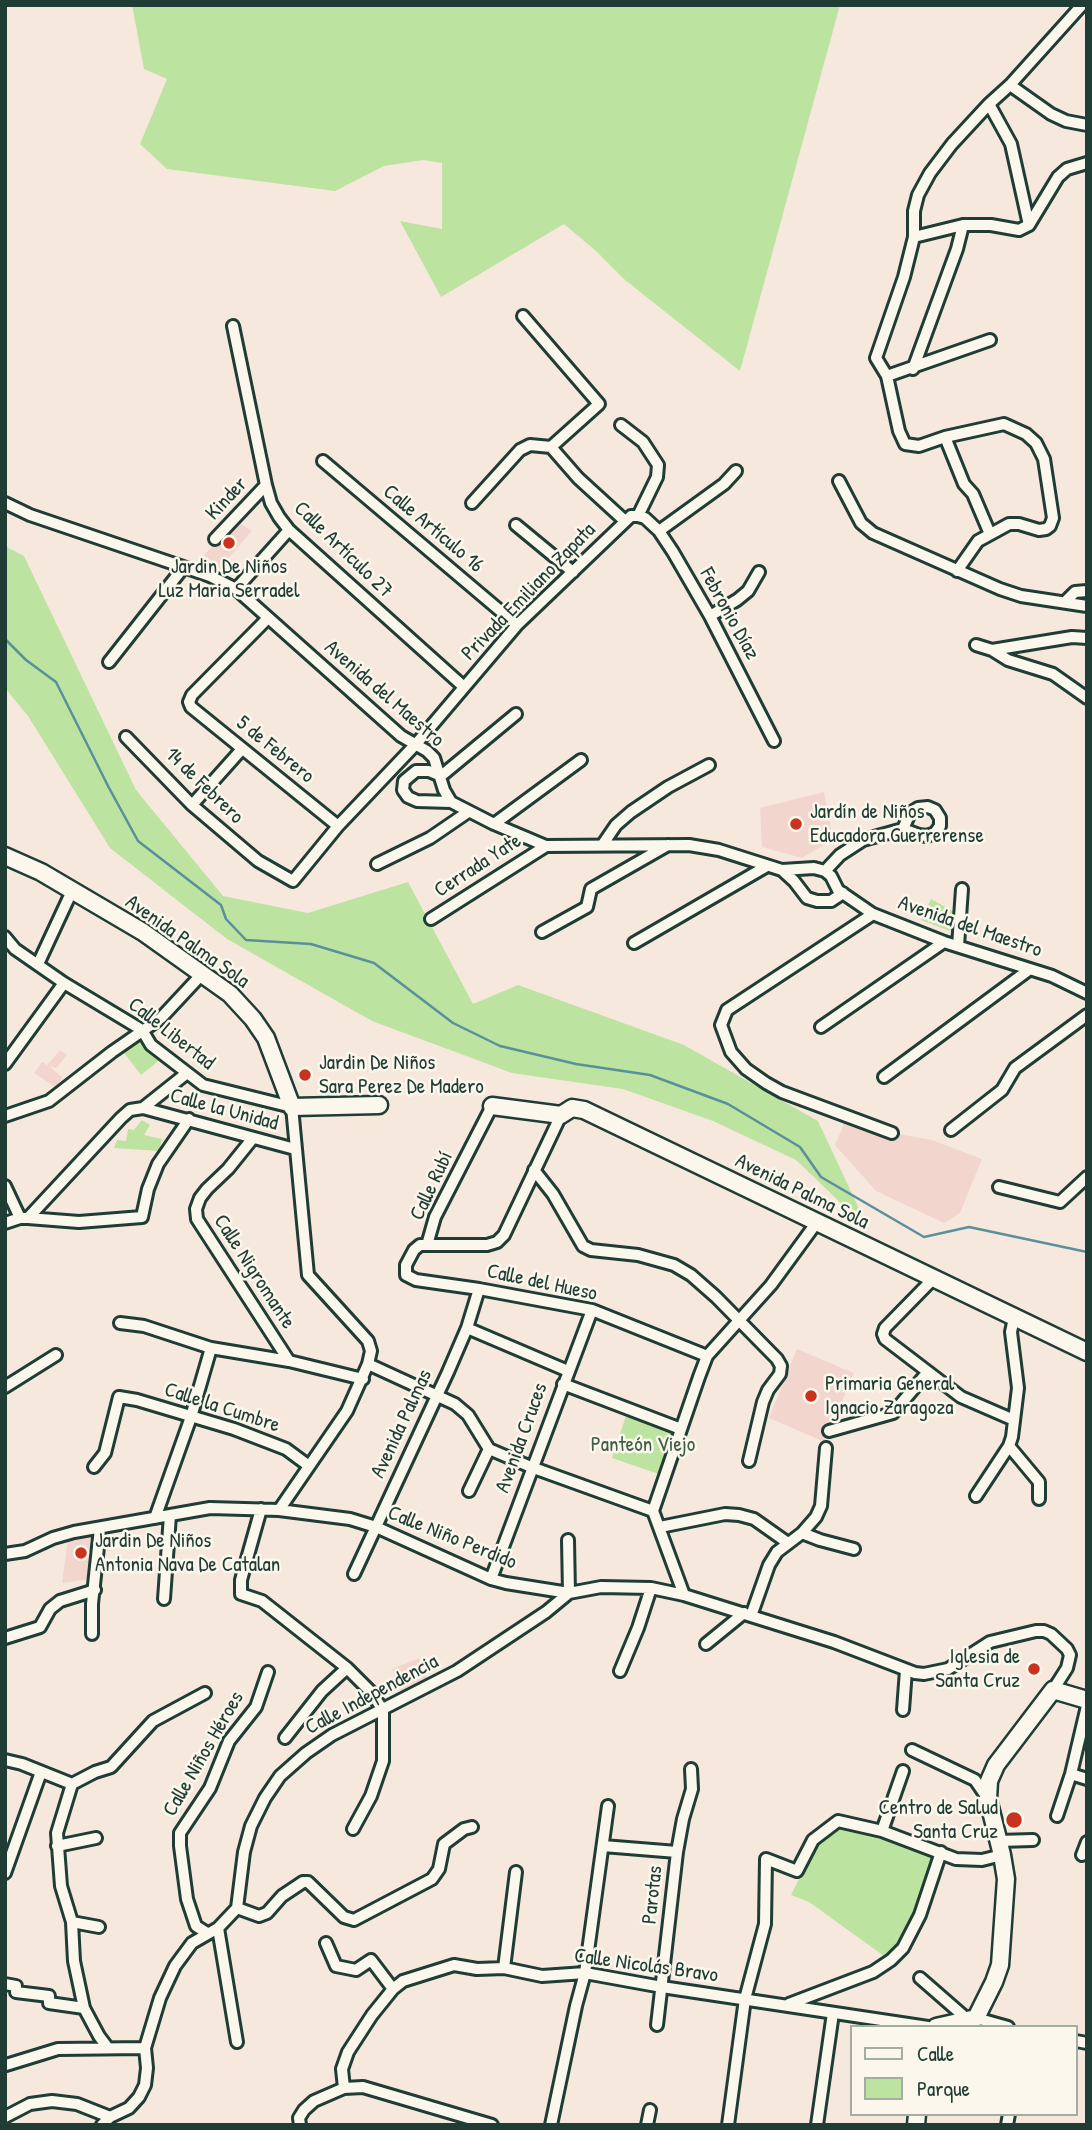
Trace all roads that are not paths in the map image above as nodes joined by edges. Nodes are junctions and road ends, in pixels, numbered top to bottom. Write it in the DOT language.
graph roads {
  1 [pos="1082,5"];
  2 [pos="1010,85"];
  3 [pos="989,104"];
  4 [pos="1087,125"];
  5 [pos="1087,163"];
  6 [pos="963,225"];
  7 [pos="1029,225"];
  8 [pos="914,237"];
  9 [pos="523,316"];
  10 [pos="233,326"];
  11 [pos="990,340"];
  12 [pos="913,369"];
  13 [pos="887,376"];
  14 [pos="621,425"];
  15 [pos="945,437"];
  16 [pos="551,447"];
  17 [pos="323,461"];
  18 [pos="736,471"];
  19 [pos="839,481"];
  20 [pos="266,485"];
  21 [pos="5,503"];
  22 [pos="472,503"];
  23 [pos="638,516"];
  24 [pos="625,521"];
  25 [pos="516,526"];
  26 [pos="289,530"];
  27 [pos="659,531"];
  28 [pos="990,534"];
  29 [pos="215,539"];
  30 [pos="183,568"];
  31 [pos="957,571"];
  32 [pos="573,572"];
  33 [pos="759,572"];
  34 [pos="236,589"];
  35 [pos="1087,591"];
  36 [pos="1065,602"];
  37 [pos="1087,606"];
  38 [pos="710,616"];
  39 [pos="268,618"];
  40 [pos="517,625"];
  41 [pos="1087,638"];
  42 [pos="976,645"];
  43 [pos="992,650"];
  44 [pos="108,662"];
  45 [pos="464,687"];
  46 [pos="1087,698"];
  47 [pos="516,714"];
  48 [pos="126,737"];
  49 [pos="774,741"];
  50 [pos="416,744"];
  51 [pos="242,749"];
  52 [pos="582,760"];
  53 [pos="709,765"];
  54 [pos="441,776"];
  55 [pos="451,802"];
  56 [pos="192,805"];
  57 [pos="468,811"];
  58 [pos="494,824"];
  59 [pos="338,826"];
  60 [pos="903,829"];
  61 [pos="603,844"];
  62 [pos="670,844"];
  63 [pos="546,846"];
  64 [pos="5,856"];
  65 [pos="377,864"];
  66 [pos="767,866"];
  67 [pos="782,870"];
  68 [pos="825,871"];
  69 [pos="962,889"];
  70 [pos="72,891"];
  71 [pos="843,893"];
  72 [pos="873,914"];
  73 [pos="431,919"];
  74 [pos="542,932"];
  75 [pos="5,937"];
  76 [pos="944,942"];
  77 [pos="634,943"];
  78 [pos="958,946"];
  79 [pos="15,949"];
  80 [pos="5,956"];
  81 [pos="38,964"];
  82 [pos="1030,969"];
  83 [pos="202,974"];
  84 [pos="64,983"];
  85 [pos="1087,993"];
  86 [pos="1087,1015"];
  87 [pos="821,1027"];
  88 [pos="142,1030"];
  89 [pos="5,1064"];
  90 [pos="187,1073"];
  91 [pos="884,1077"];
  92 [pos="288,1097"];
  93 [pos="380,1105"];
  94 [pos="492,1106"];
  95 [pos="143,1108"];
  96 [pos="561,1115"];
  97 [pos="5,1116"];
  98 [pos="189,1118"];
  99 [pos="951,1130"];
  100 [pos="892,1133"];
  101 [pos="253,1138"];
  102 [pos="295,1149"];
  103 [pos="534,1170"];
  104 [pos="1087,1177"];
  105 [pos="5,1186"];
  106 [pos="999,1187"];
  107 [pos="24,1218"];
  108 [pos="817,1222"];
  109 [pos="5,1223"];
  110 [pos="427,1245"];
  111 [pos="406,1275"];
  112 [pos="933,1279"];
  113 [pos="479,1289"];
  114 [pos="592,1310"];
  115 [pos="1014,1318"];
  116 [pos="739,1320"];
  117 [pos="120,1323"];
  118 [pos="467,1328"];
  119 [pos="211,1348"];
  120 [pos="1087,1352"];
  121 [pos="56,1354"];
  122 [pos="707,1356"];
  123 [pos="289,1361"];
  124 [pos="368,1364"];
  125 [pos="568,1371"];
  126 [pos="927,1373"];
  127 [pos="363,1379"];
  128 [pos="563,1384"];
  129 [pos="5,1387"];
  130 [pos="436,1396"];
  131 [pos="191,1417"];
  132 [pos="1014,1420"];
  133 [pos="681,1429"];
  134 [pos="829,1431"];
  135 [pos="1009,1446"];
  136 [pos="826,1448"];
  137 [pos="489,1449"];
  138 [pos="749,1461"];
  139 [pos="309,1466"];
  140 [pos="94,1467"];
  141 [pos="531,1467"];
  142 [pos="469,1491"];
  143 [pos="976,1496"];
  144 [pos="1039,1499"];
  145 [pos="261,1509"];
  146 [pos="279,1510"];
  147 [pos="653,1510"];
  148 [pos="170,1515"];
  149 [pos="155,1518"];
  150 [pos="376,1527"];
  151 [pos="660,1527"];
  152 [pos="100,1528"];
  153 [pos="802,1533"];
  154 [pos="568,1540"];
  155 [pos="788,1543"];
  156 [pos="854,1549"];
  157 [pos="5,1554"];
  158 [pos="354,1574"];
  159 [pos="491,1579"];
  160 [pos="651,1588"];
  161 [pos="95,1590"];
  162 [pos="569,1593"];
  163 [pos="684,1595"];
  164 [pos="164,1599"];
  165 [pos="747,1614"];
  166 [pos="92,1634"];
  167 [pos="5,1638"];
  168 [pos="706,1644"];
  169 [pos="346,1668"];
  170 [pos="906,1670"];
  171 [pos="620,1671"];
  172 [pos="268,1672"];
  173 [pos="1053,1690"];
  174 [pos="205,1693"];
  175 [pos="1087,1700"];
  176 [pos="1087,1706"];
  177 [pos="383,1710"];
  178 [pos="903,1710"];
  179 [pos="285,1738"];
  180 [pos="912,1750"];
  181 [pos="5,1760"];
  182 [pos="691,1769"];
  183 [pos="903,1771"];
  184 [pos="41,1772"];
  185 [pos="1071,1774"];
  186 [pos="1087,1779"];
  187 [pos="72,1783"];
  188 [pos="988,1799"];
  189 [pos="608,1806"];
  190 [pos="1057,1816"];
  191 [pos="472,1827"];
  192 [pos="353,1829"];
  193 [pos="882,1831"];
  194 [pos="96,1838"];
  195 [pos="1033,1840"];
  196 [pos="1087,1842"];
  197 [pos="57,1846"];
  198 [pos="603,1846"];
  199 [pos="1000,1848"];
  200 [pos="677,1852"];
  201 [pos="941,1852"];
  202 [pos="1082,1855"];
  203 [pos="5,1872"];
  204 [pos="516,1872"];
  205 [pos="237,1908"];
  206 [pos="72,1922"];
  207 [pos="99,1927"];
  208 [pos="218,1928"];
  209 [pos="206,1933"];
  210 [pos="326,1943"];
  211 [pos="504,1968"];
  212 [pos="585,1973"];
  213 [pos="920,1978"];
  214 [pos="5,1984"];
  215 [pos="662,1987"];
  216 [pos="394,1989"];
  217 [pos="745,1999"];
  218 [pos="787,2005"];
  219 [pos="84,2008"];
  220 [pos="833,2013"];
  221 [pos="971,2018"];
  222 [pos="657,2025"];
  223 [pos="914,2025"];
  224 [pos="944,2025"];
  225 [pos="1000,2025"];
  226 [pos="237,2042"];
  227 [pos="108,2048"];
  228 [pos="145,2048"];
  229 [pos="6,2065"];
  230 [pos="344,2088"];
  231 [pos="650,2110"];
  232 [pos="5,2117"];
  233 [pos="106,2121"];
  234 [pos="300,2125"];
  235 [pos="492,2125"];
  236 [pos="551,2125"];
  237 [pos="648,2125"];
  238 [pos="728,2125"];
  239 [pos="817,2125"];
  1 -- 2 [label="street"];
  2 -- 3 [label="street"];
  2 -- 4 [label="street"];
  3 -- 7 [label="street"];
  3 -- 8 [label="street"];
  5 -- 7 [label="street"];
  6 -- 7 [label="street"];
  6 -- 8 [label="street"];
  6 -- 12 [label="street"];
  8 -- 13 [label="street"];
  9 -- 16 [label="street"];
  10 -- 20 [label="street, Calle Artículo 27"];
  11 -- 12 [label="street"];
  12 -- 13 [label="street"];
  13 -- 15 [label="street"];
  14 -- 23 [label="street"];
  15 -- 28 [label="street"];
  15 -- 28 [label="street"];
  16 -- 22 [label="street"];
  16 -- 24 [label="street"];
  17 -- 40 [label="street, Calle Artículo 16"];
  18 -- 27 [label="street"];
  19 -- 31 [label="street"];
  20 -- 26 [label="street, Calle Artículo 27"];
  20 -- 29 [label="street, Kinder"];
  21 -- 30 [label="street, Avenida del Maestro"];
  23 -- 24 [label="street, Privada Emiliano Zapata"];
  23 -- 27 [label="street, Febronio Díaz"];
  24 -- 32 [label="street, Privada Emiliano Zapata"];
  25 -- 32 [label="street"];
  26 -- 34 [label="street"];
  26 -- 45 [label="street, Calle Artículo 27"];
  27 -- 38 [label="street, Febronio Díaz"];
  28 -- 31 [label="street"];
  30 -- 34 [label="street, Avenida del Maestro"];
  30 -- 44 [label="street"];
  31 -- 36 [label="street"];
  32 -- 40 [label="street, Privada Emiliano Zapata"];
  33 -- 38 [label="street"];
  34 -- 39 [label="street, Avenida del Maestro"];
  35 -- 36 [label="street"];
  36 -- 37 [label="street"];
  38 -- 49 [label="street, Febronio Díaz"];
  39 -- 50 [label="street, Avenida del Maestro"];
  39 -- 51 [label="street, 5 de Febrero"];
  40 -- 45 [label="street, Privada Emiliano Zapata"];
  41 -- 43 [label="street"];
  42 -- 43 [label="street"];
  43 -- 46 [label="street"];
  45 -- 50 [label="street, Privada Emiliano Zapata"];
  47 -- 54 [label="street"];
  48 -- 56 [label="street, 14 de Febrero"];
  50 -- 54 [label="street, Avenida del Maestro"];
  50 -- 59 [label="street, Privada Emiliano Zapata"];
  51 -- 56 [label="street"];
  51 -- 59 [label="street, 5 de Febrero"];
  52 -- 58 [label="street"];
  53 -- 61 [label="street"];
  54 -- 55 [label="street, Avenida del Maestro"];
  54 -- 55 [label="street"];
  55 -- 57 [label="street"];
  56 -- 59 [label="street, 14 de Febrero"];
  57 -- 58 [label="street"];
  57 -- 65 [label="street"];
  58 -- 63 [label="street"];
  60 -- 68 [label="street"];
  61 -- 62 [label="street"];
  61 -- 63 [label="street"];
  62 -- 66 [label="street"];
  62 -- 74 [label="street"];
  63 -- 73 [label="street, Cerrada Yate"];
  64 -- 70 [label="street, Avenida Palma Sola"];
  66 -- 67 [label="street"];
  66 -- 77 [label="street"];
  67 -- 68 [label="street"];
  67 -- 71 [label="street"];
  68 -- 71 [label="street, Avenida del Maestro"];
  69 -- 78 [label="street"];
  70 -- 81 [label="street"];
  70 -- 83 [label="street, Avenida Palma Sola"];
  71 -- 72 [label="street, Avenida del Maestro"];
  72 -- 76 [label="street, Avenida del Maestro"];
  72 -- 100 [label="street"];
  75 -- 79 [label="street, Calle Libertad"];
  76 -- 78 [label="street, Avenida del Maestro"];
  76 -- 87 [label="street"];
  78 -- 82 [label="street, Avenida del Maestro"];
  79 -- 80 [label="street"];
  79 -- 81 [label="street, Calle Libertad"];
  81 -- 84 [label="street, Calle Libertad"];
  82 -- 85 [label="street, Avenida del Maestro"];
  82 -- 91 [label="street"];
  83 -- 88 [label="street"];
  83 -- 92 [label="street, Avenida Palma Sola"];
  84 -- 88 [label="street, Calle Libertad"];
  84 -- 89 [label="street"];
  86 -- 99 [label="street"];
  88 -- 90 [label="street, Calle Libertad"];
  88 -- 97 [label="street"];
  90 -- 92 [label="street, Calle Libertad"];
  90 -- 95 [label="street, Calle la Unidad"];
  92 -- 93 [label="street"];
  92 -- 102 [label="street"];
  94 -- 96 [label="street, Avenida Palma Sola"];
  94 -- 110 [label="street, Calle Rubí"];
  95 -- 98 [label="street, Calle la Unidad"];
  95 -- 107 [label="street, Calle la Unidad"];
  96 -- 103 [label="street"];
  96 -- 108 [label="street, Avenida Palma Sola"];
  98 -- 101 [label="street, Calle la Unidad"];
  98 -- 107 [label="street"];
  101 -- 102 [label="street, Calle la Unidad"];
  101 -- 123 [label="street, Calle Nigromante"];
  102 -- 124 [label="street"];
  103 -- 110 [label="street"];
  103 -- 116 [label="street"];
  104 -- 106 [label="street"];
  105 -- 107 [label="street"];
  107 -- 109 [label="street, Calle la Unidad"];
  108 -- 112 [label="street, Avenida Palma Sola"];
  108 -- 116 [label="street"];
  110 -- 111 [label="street, Calle Rubí"];
  111 -- 113 [label="street, Calle del Hueso"];
  112 -- 115 [label="street, Avenida Palma Sola"];
  112 -- 126 [label="street"];
  113 -- 114 [label="street, Calle del Hueso"];
  113 -- 118 [label="street, Avenida Palmas"];
  114 -- 122 [label="street, Calle del Hueso"];
  114 -- 125 [label="street, Avenida Cruces"];
  115 -- 120 [label="street, Avenida Palma Sola"];
  115 -- 132 [label="street"];
  116 -- 122 [label="street"];
  116 -- 138 [label="street"];
  117 -- 119 [label="street"];
  118 -- 125 [label="street"];
  118 -- 130 [label="street, Avenida Palmas"];
  119 -- 123 [label="street"];
  119 -- 131 [label="street"];
  121 -- 129 [label="street"];
  122 -- 133 [label="street"];
  123 -- 127 [label="street"];
  124 -- 127 [label="street"];
  124 -- 130 [label="street"];
  125 -- 128 [label="street, Avenida Cruces"];
  126 -- 132 [label="street"];
  126 -- 134 [label="street"];
  127 -- 139 [label="street"];
  128 -- 133 [label="street"];
  128 -- 141 [label="street, Avenida Cruces"];
  130 -- 137 [label="street"];
  130 -- 150 [label="street, Avenida Palmas"];
  131 -- 139 [label="street, Calle la Cumbre"];
  131 -- 140 [label="street, Calle la Cumbre"];
  131 -- 149 [label="street"];
  132 -- 135 [label="street"];
  133 -- 147 [label="street"];
  135 -- 143 [label="street"];
  135 -- 144 [label="street"];
  136 -- 153 [label="street"];
  137 -- 141 [label="street"];
  137 -- 142 [label="street"];
  139 -- 146 [label="street"];
  141 -- 147 [label="street"];
  141 -- 159 [label="street, Avenida Cruces"];
  145 -- 146 [label="street, Calle Niño Perdido"];
  145 -- 148 [label="street, Calle Niño Perdido"];
  145 -- 169 [label="street"];
  146 -- 150 [label="street, Calle Niño Perdido"];
  147 -- 151 [label="street"];
  148 -- 149 [label="street, Calle Niño Perdido"];
  148 -- 164 [label="street"];
  149 -- 152 [label="street, Calle Niño Perdido"];
  150 -- 158 [label="street, Avenida Palmas"];
  150 -- 159 [label="street, Calle Niño Perdido"];
  151 -- 155 [label="street"];
  151 -- 163 [label="street"];
  152 -- 157 [label="street, Calle Niño Perdido"];
  152 -- 161 [label="street"];
  153 -- 155 [label="street"];
  153 -- 156 [label="street"];
  154 -- 162 [label="street"];
  155 -- 165 [label="street"];
  159 -- 162 [label="street, Calle Niño Perdido"];
  160 -- 162 [label="street, Calle Niño Perdido"];
  160 -- 163 [label="street, Calle Niño Perdido"];
  160 -- 171 [label="street"];
  161 -- 166 [label="street"];
  161 -- 167 [label="street"];
  162 -- 177 [label="street, Calle Independencia"];
  163 -- 165 [label="street, Calle Niño Perdido"];
  165 -- 168 [label="street"];
  165 -- 170 [label="street, Calle Niño Perdido"];
  169 -- 177 [label="street"];
  169 -- 179 [label="street"];
  170 -- 173 [label="street, Calle Niño Perdido"];
  170 -- 178 [label="street"];
  172 -- 209 [label="street, Calle Niños Héroes"];
  173 -- 175 [label="street"];
  173 -- 188 [label="street"];
  174 -- 187 [label="street"];
  176 -- 185 [label="street"];
  177 -- 192 [label="street"];
  177 -- 205 [label="street, Calle Independencia"];
  180 -- 188 [label="street"];
  181 -- 184 [label="street"];
  182 -- 200 [label="street, Parotas"];
  183 -- 193 [label="street"];
  184 -- 187 [label="street"];
  184 -- 203 [label="street"];
  185 -- 186 [label="street"];
  185 -- 190 [label="street"];
  187 -- 197 [label="street"];
  188 -- 199 [label="street"];
  189 -- 198 [label="street"];
  191 -- 205 [label="street"];
  193 -- 201 [label="street"];
  193 -- 217 [label="street"];
  194 -- 197 [label="street"];
  195 -- 199 [label="street"];
  196 -- 202 [label="street"];
  197 -- 206 [label="street"];
  198 -- 200 [label="street"];
  198 -- 212 [label="street"];
  199 -- 201 [label="street"];
  199 -- 221 [label="street"];
  200 -- 215 [label="street, Parotas"];
  201 -- 218 [label="street"];
  204 -- 211 [label="street"];
  205 -- 208 [label="street"];
  206 -- 207 [label="street"];
  206 -- 219 [label="street"];
  208 -- 209 [label="street"];
  208 -- 226 [label="street"];
  209 -- 228 [label="street"];
  210 -- 216 [label="street"];
  211 -- 212 [label="street, Calle Nicolás Bravo"];
  211 -- 216 [label="street, Calle Nicolás Bravo"];
  212 -- 215 [label="street, Calle Nicolás Bravo"];
  212 -- 236 [label="street"];
  213 -- 221 [label="street"];
  214 -- 219 [label="street"];
  215 -- 217 [label="street, Calle Nicolás Bravo"];
  215 -- 222 [label="street, Parotas"];
  216 -- 230 [label="street, Calle Nicolás Bravo"];
  217 -- 218 [label="street, Calle Nicolás Bravo"];
  217 -- 238 [label="street"];
  218 -- 220 [label="street, Calle Nicolás Bravo"];
  219 -- 227 [label="street"];
  220 -- 223 [label="street, Calle Nicolás Bravo"];
  220 -- 239 [label="street"];
  221 -- 224 [label="street"];
  221 -- 225 [label="street"];
  227 -- 228 [label="street"];
  227 -- 229 [label="street"];
  228 -- 233 [label="street"];
  230 -- 234 [label="street"];
  230 -- 235 [label="street"];
  231 -- 237 [label="street"];
  232 -- 233 [label="street"];
}
